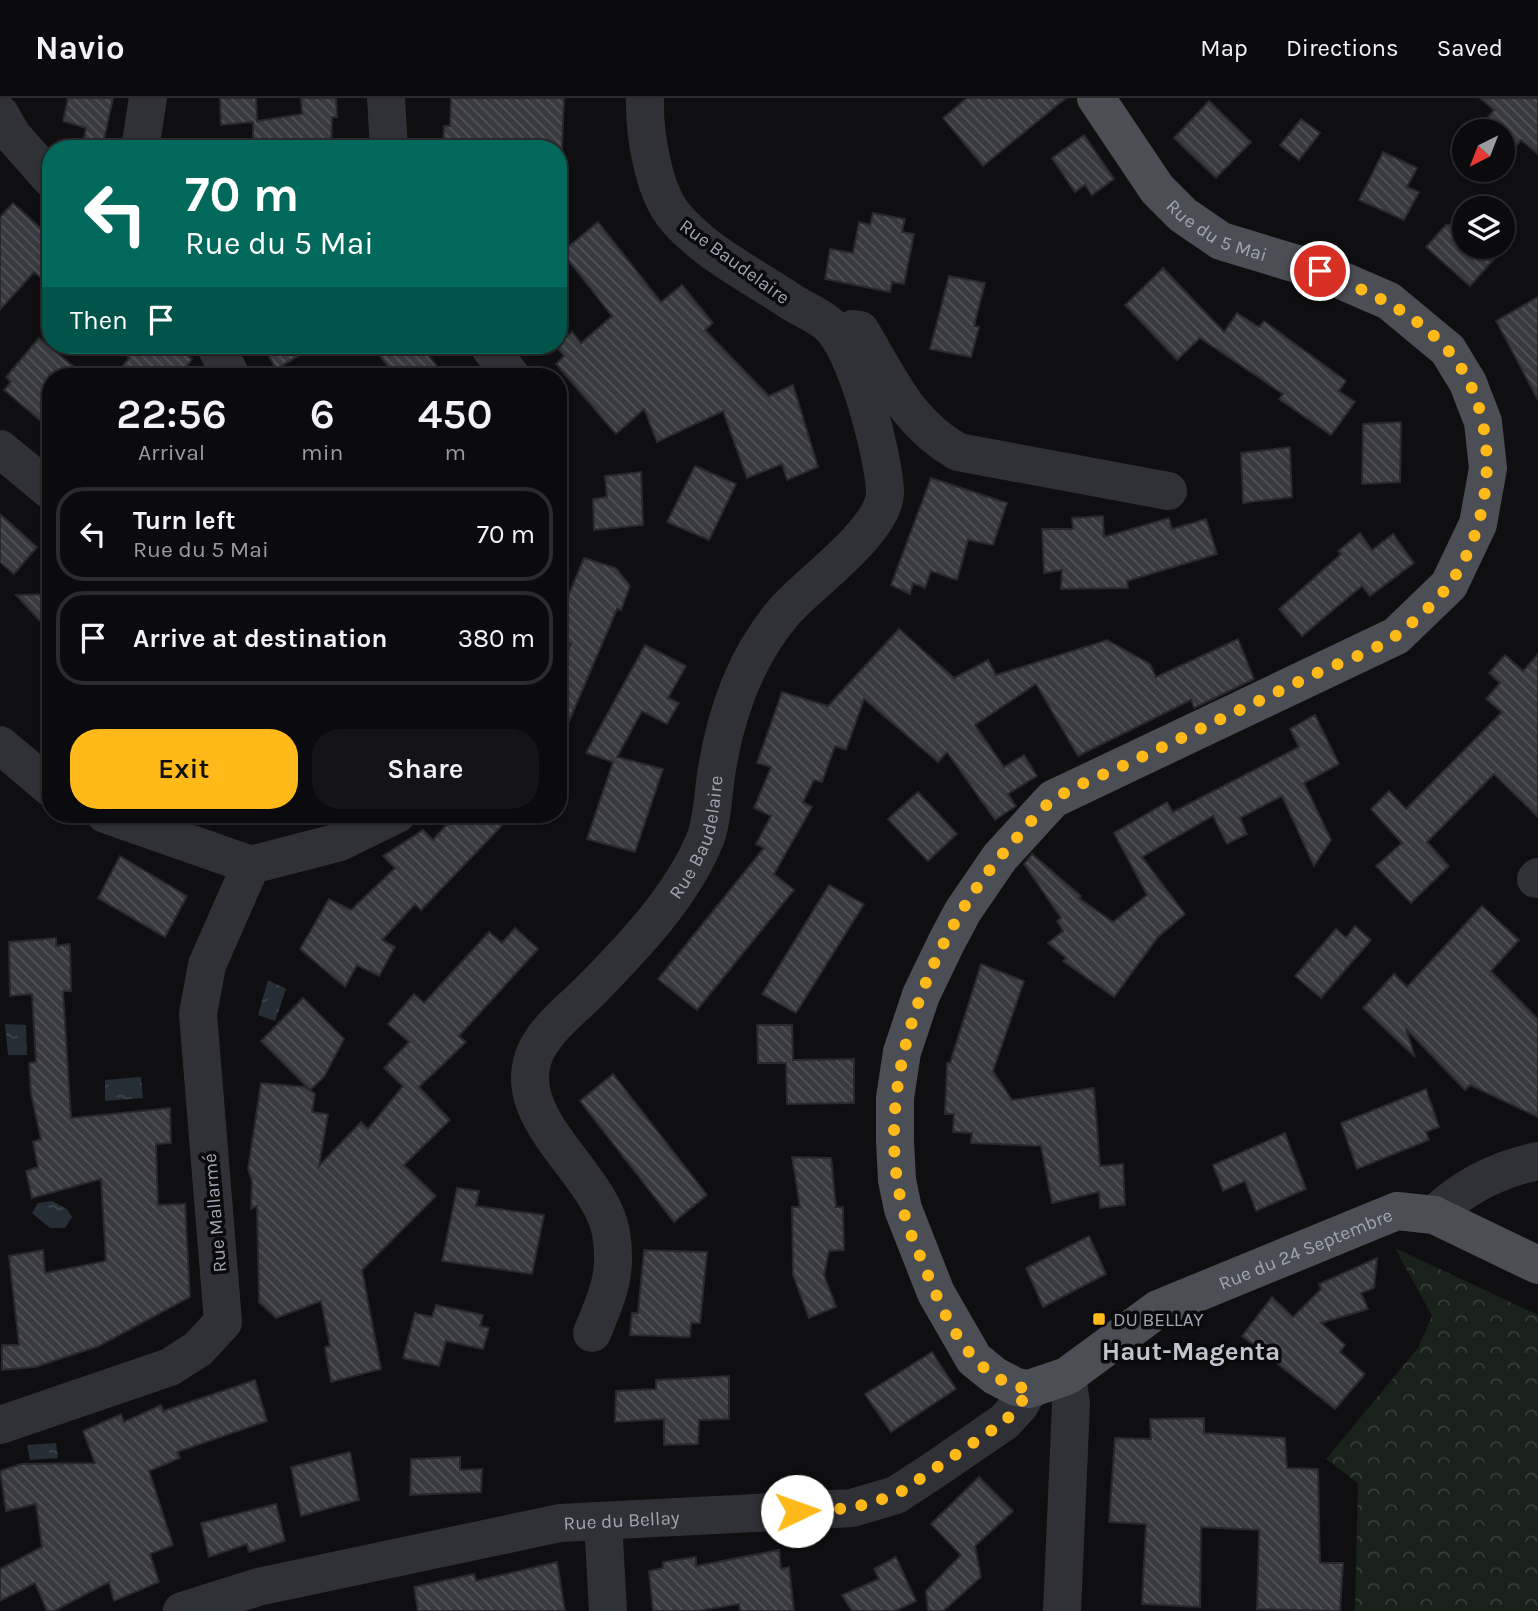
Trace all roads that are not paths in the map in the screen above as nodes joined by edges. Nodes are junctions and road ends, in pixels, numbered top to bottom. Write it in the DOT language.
graph roads {
  1 [pos="148,98"];
  2 [pos="386,98"];
  3 [pos="645,98"];
  4 [pos="1096,98"];
  5 [pos="0,114"];
  6 [pos="141,140"];
  7 [pos="388,140"];
  8 [pos="42,169"];
  9 [pos="830,325"];
  10 [pos="0,449"];
  11 [pos="42,484"];
  12 [pos="1168,491"];
  13 [pos="0,745"];
  14 [pos="42,780"];
  15 [pos="131,823"];
  16 [pos="379,823"];
  17 [pos="251,865"];
  18 [pos="1537,1164"];
  19 [pos="1434,1215"];
  20 [pos="1538,1265"];
  21 [pos="593,1333"];
  22 [pos="1068,1376"];
  23 [pos="1029,1389"];
  24 [pos="0,1425"];
  25 [pos="603,1521"];
  26 [pos="261,1599"];
  27 [pos="182,1611"];
  28 [pos="608,1611"];
  29 [pos="1062,1611"];
  1 -- 6 [label="street"];
  2 -- 7 [label="street"];
  3 -- 9 [label="street, Rue Baudelaire"];
  4 -- 23 [label="main road, Rue du 5 Mai"];
  5 -- 8 [label="street"];
  9 -- 12 [label="street, Rue Baudelaire"];
  9 -- 21 [label="street, Rue Baudelaire"];
  10 -- 11 [label="street"];
  13 -- 14 [label="street"];
  15 -- 17 [label="street"];
  16 -- 17 [label="street"];
  17 -- 24 [label="street, Rue Mallarmé"];
  18 -- 19 [label="street"];
  19 -- 20 [label="main road"];
  19 -- 22 [label="main road, Rue du 24 Septembre"];
  22 -- 23 [label="main road"];
  22 -- 29 [label="street"];
  23 -- 25 [label="street, Rue du Bellay"];
  25 -- 26 [label="street, Rue du Bellay"];
  25 -- 28 [label="street"];
  26 -- 27 [label="street, Rue du Bellay"];
}
